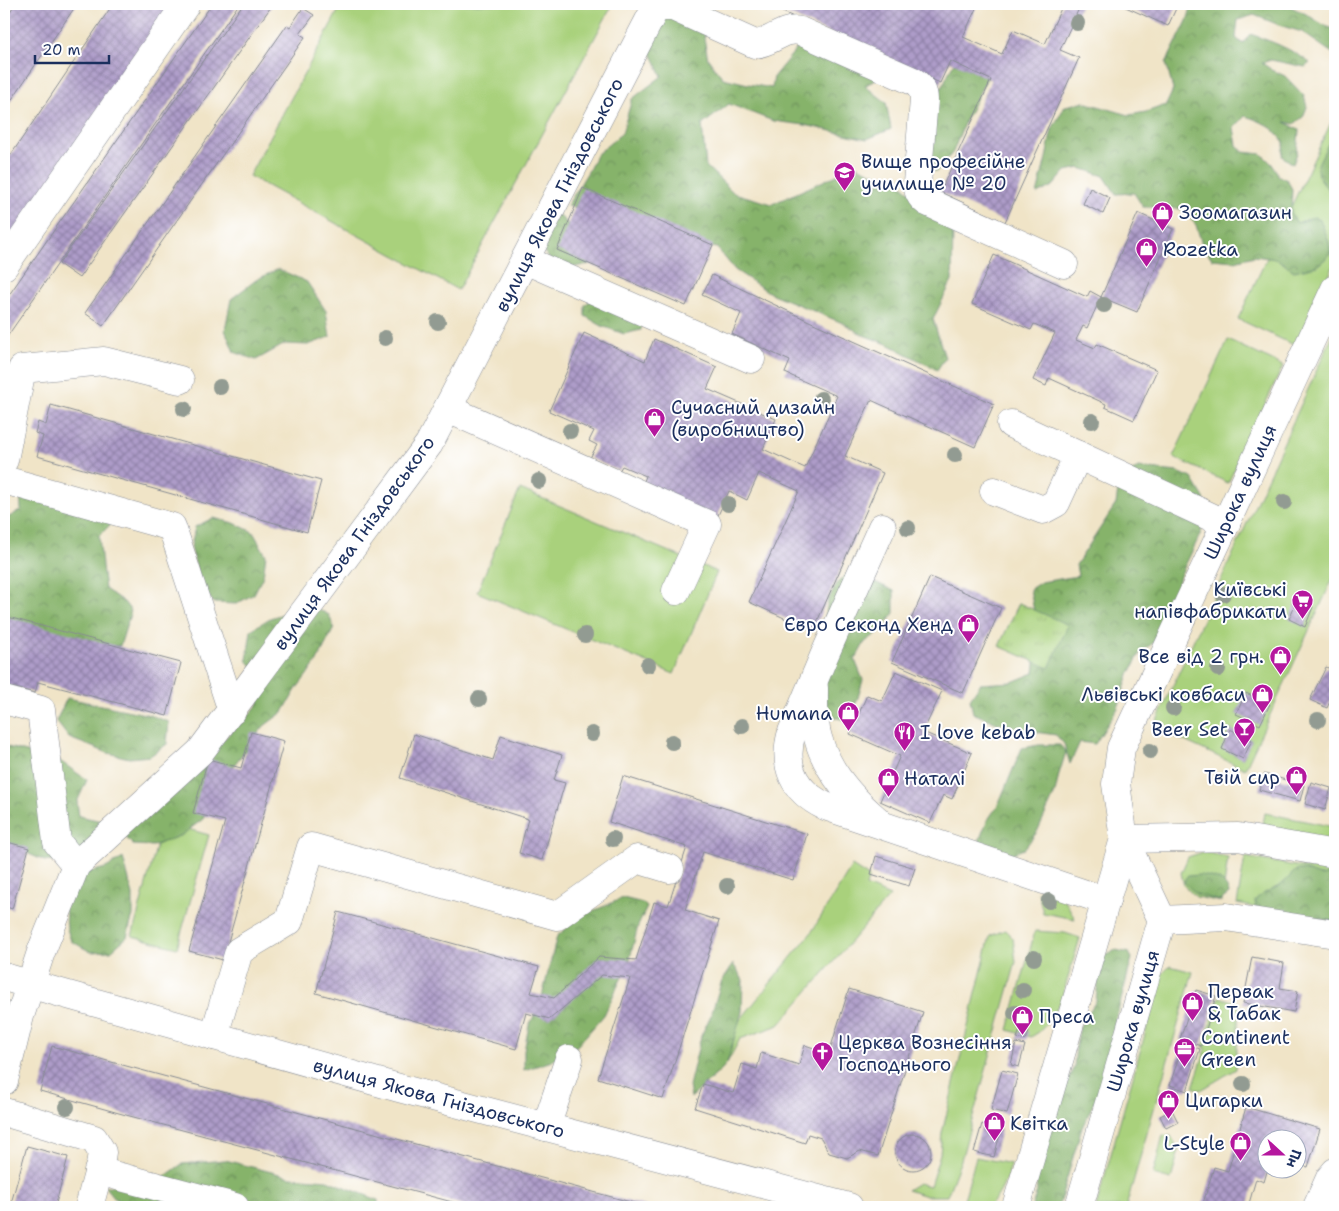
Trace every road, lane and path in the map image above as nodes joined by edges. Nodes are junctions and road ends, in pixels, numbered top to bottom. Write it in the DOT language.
graph roads {
  1 [pos="186,4"];
  2 [pos="707,12"];
  3 [pos="525,260"];
  4 [pos="1064,264"];
  5 [pos="4,266"];
  6 [pos="1335,289"];
  7 [pos="751,359"];
  8 [pos="180,380"];
  9 [pos="448,409"];
  10 [pos="1011,424"];
  11 [pos="1078,455"];
  12 [pos="4,460"];
  13 [pos="4,480"];
  14 [pos="994,491"];
  15 [pos="1226,524"];
  16 [pos="882,526"];
  17 [pos="676,591"];
  18 [pos="815,678"];
  19 [pos="4,700"];
  20 [pos="232,710"];
  21 [pos="885,826"];
  22 [pos="1124,839"];
  23 [pos="1335,854"];
  24 [pos="76,865"];
  25 [pos="670,869"];
  26 [pos="1106,901"];
  27 [pos="1162,920"];
  28 [pos="1335,934"];
  29 [pos="4,977"];
  30 [pos="30,985"];
  31 [pos="214,1036"];
  32 [pos="569,1059"];
  33 [pos="4,1081"];
  34 [pos="4,1112"];
  35 [pos="546,1127"];
  36 [pos="98,1171"];
  37 [pos="1335,1172"];
  38 [pos="89,1207"];
  39 [pos="235,1207"];
  40 [pos="849,1207"];
  41 [pos="1016,1207"];
  42 [pos="1079,1207"];
  43 [pos="1317,1207"];
  1 -- 5 [label="street"];
  2 -- 3 [label="street, вулиця Якова Гніздовського"];
  2 -- 4 [label="street"];
  3 -- 7 [label="street"];
  3 -- 9 [label="street, вулиця Якова Гніздовського"];
  6 -- 15 [label="street, Широка вулиця"];
  8 -- 12 [label="street"];
  9 -- 17 [label="street"];
  9 -- 20 [label="street, вулиця Якова Гніздовського"];
  10 -- 11 [label="street"];
  11 -- 14 [label="street"];
  11 -- 15 [label="street"];
  13 -- 20 [label="street"];
  15 -- 22 [label="street, Широка вулиця"];
  16 -- 18 [label="street"];
  18 -- 21 [label="street"];
  18 -- 21 [label="street"];
  19 -- 24 [label="street"];
  20 -- 24 [label="street, вулиця Якова Гніздовського"];
  21 -- 26 [label="street"];
  22 -- 23 [label="street"];
  22 -- 26 [label="street, Широка вулиця"];
  22 -- 27 [label="street, Широка вулиця"];
  24 -- 30 [label="street, вулиця Якова Гніздовського"];
  25 -- 31 [label="street"];
  26 -- 41 [label="street, Широка вулиця"];
  27 -- 28 [label="street"];
  27 -- 42 [label="street, Широка вулиця"];
  29 -- 30 [label="street, вулиця Якова Гніздовського"];
  30 -- 31 [label="street, вулиця Якова Гніздовського"];
  30 -- 33 [label="street"];
  31 -- 35 [label="street, вулиця Якова Гніздовського"];
  32 -- 35 [label="street"];
  34 -- 36 [label="street"];
  35 -- 40 [label="street, вулиця Якова Гніздовського"];
  36 -- 38 [label="street"];
  36 -- 39 [label="street"];
  37 -- 43 [label="street"];
}
